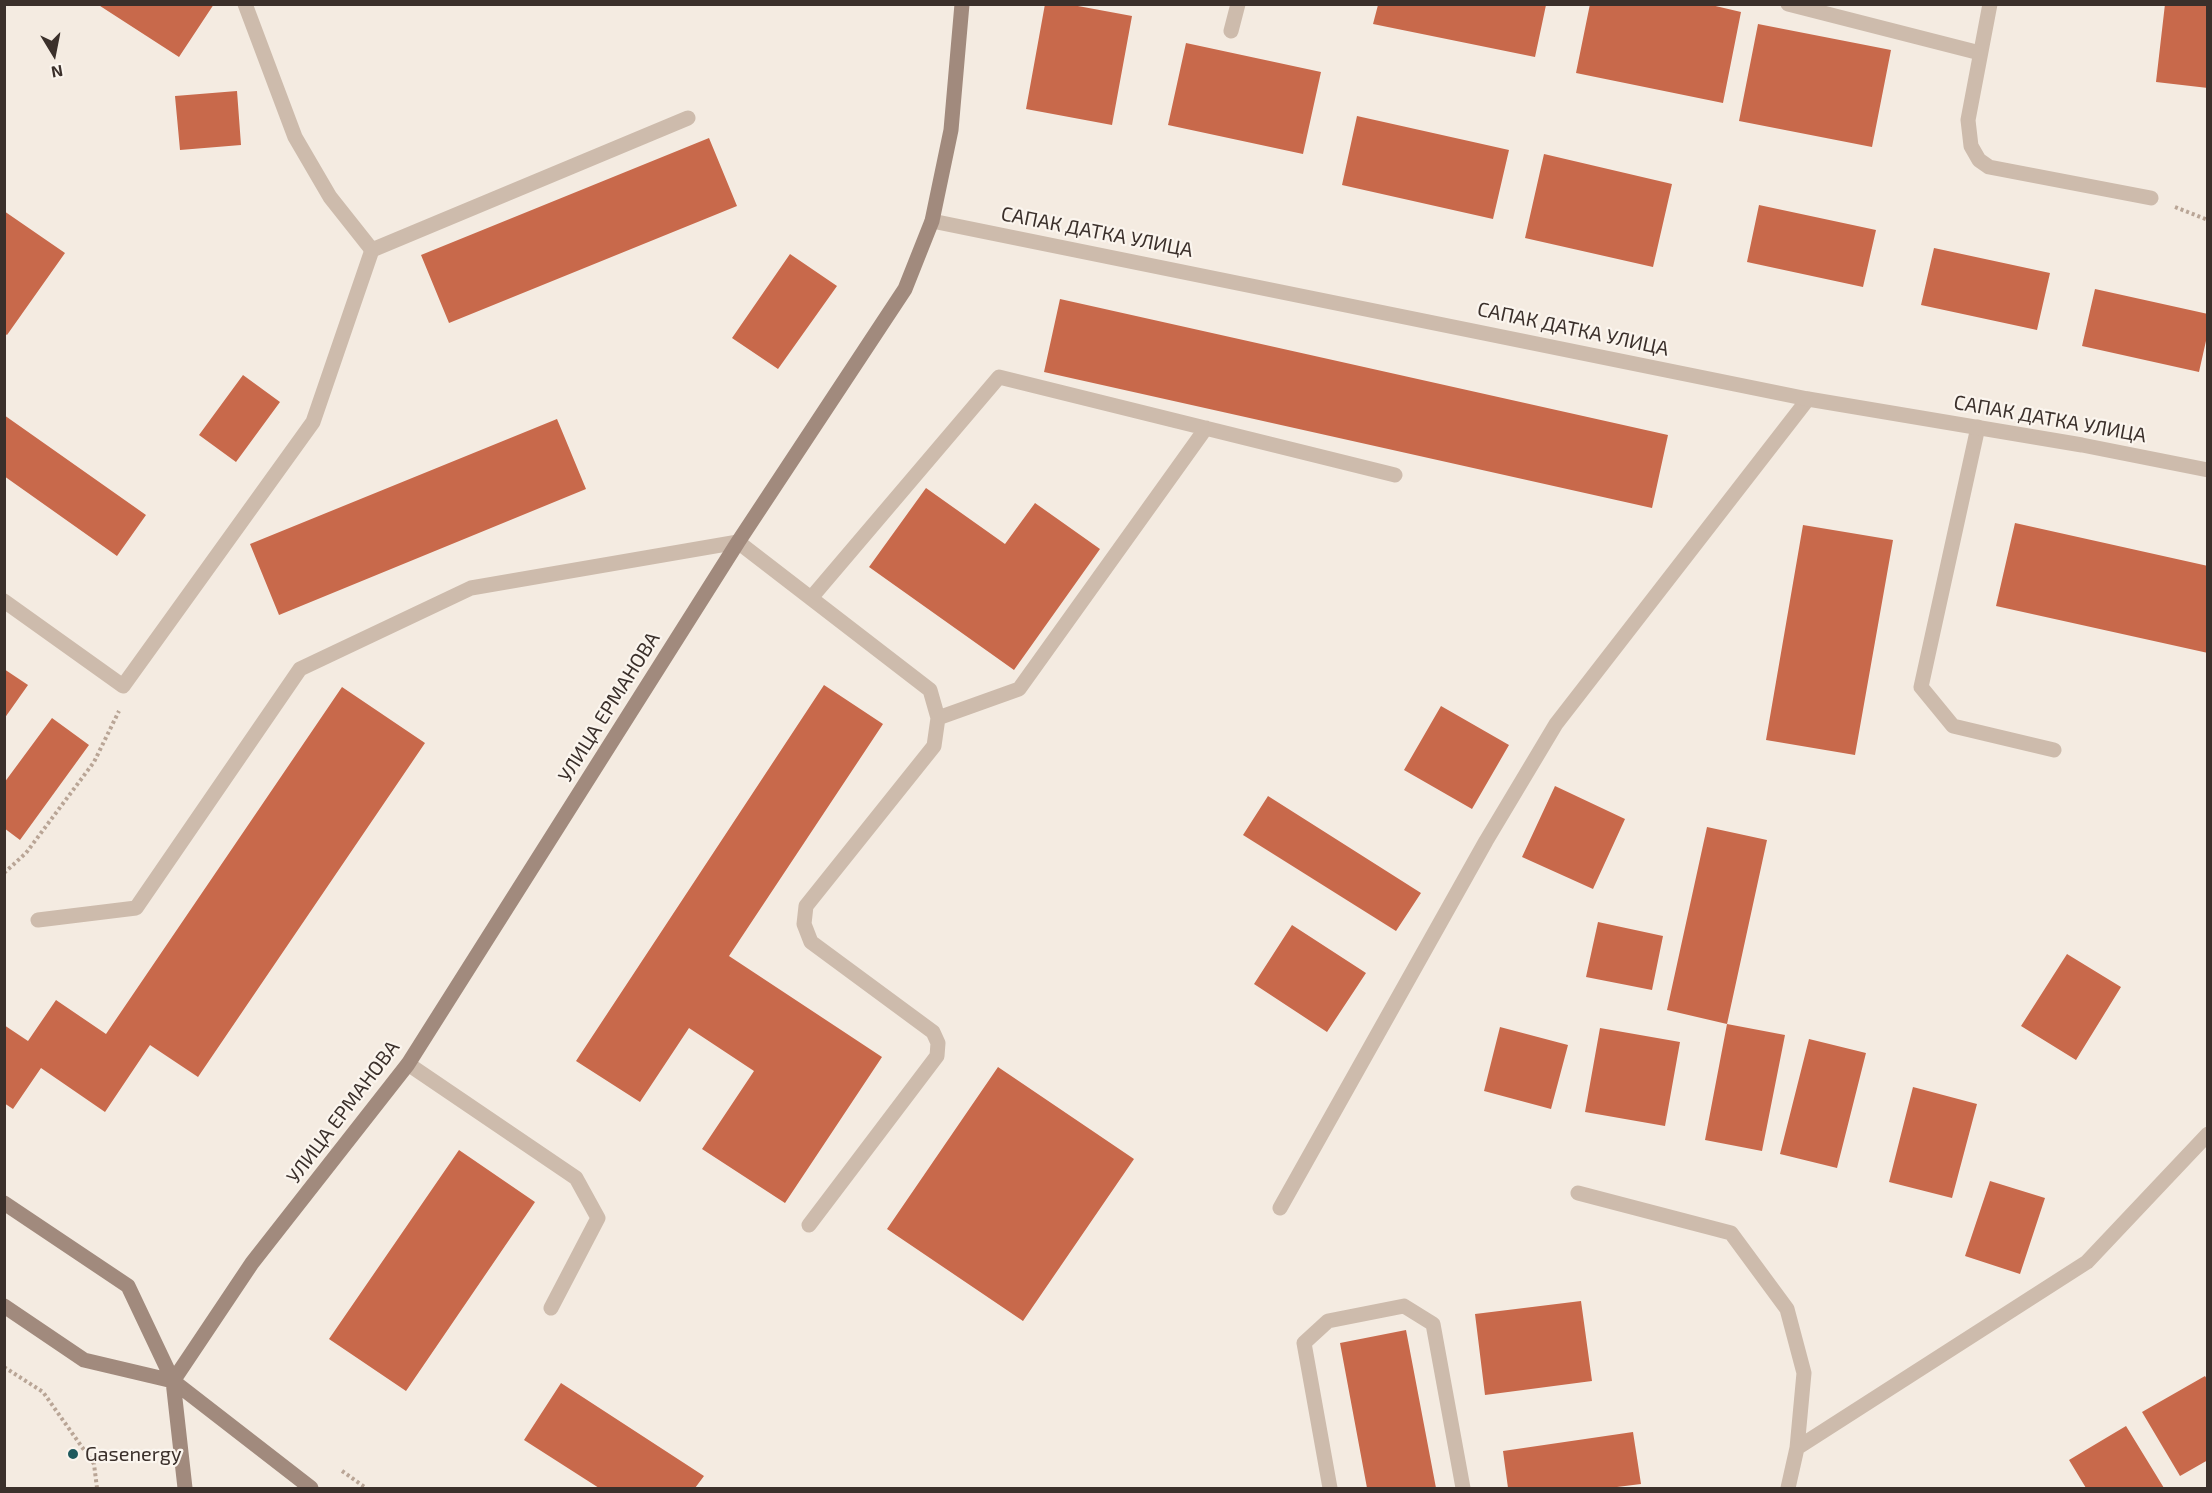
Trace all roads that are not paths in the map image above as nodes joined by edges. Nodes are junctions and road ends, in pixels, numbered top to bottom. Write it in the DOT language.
graph roads {
  1 [pos="245,4"];
  2 [pos="962,4"];
  3 [pos="1238,4"];
  4 [pos="1788,4"];
  5 [pos="1990,4"];
  6 [pos="1231,31"];
  7 [pos="1980,53"];
  8 [pos="688,118"];
  9 [pos="2151,198"];
  10 [pos="932,221"];
  11 [pos="372,250"];
  12 [pos="1808,399"];
  13 [pos="1206,428"];
  14 [pos="1978,428"];
  15 [pos="2208,471"];
  16 [pos="1395,475"];
  17 [pos="738,542"];
  18 [pos="811,598"];
  19 [pos="4,601"];
  20 [pos="938,718"];
  21 [pos="2054,750"];
  22 [pos="38,920"];
  23 [pos="408,1064"];
  24 [pos="2208,1134"];
  25 [pos="1578,1193"];
  26 [pos="4,1203"];
  27 [pos="1280,1208"];
  28 [pos="809,1226"];
  29 [pos="4,1306"];
  30 [pos="551,1308"];
  31 [pos="173,1381"];
  32 [pos="1797,1448"];
  33 [pos="185,1488"];
  34 [pos="311,1488"];
  35 [pos="1330,1488"];
  36 [pos="1463,1488"];
  37 [pos="1788,1488"];
  1 -- 11 [label="street"];
  2 -- 10 [label="main road, УЛИЦА ЕРМАНОВА"];
  3 -- 6 [label="street"];
  4 -- 7 [label="street"];
  5 -- 7 [label="street"];
  7 -- 9 [label="street"];
  8 -- 11 [label="street"];
  10 -- 12 [label="street, САПАК ДАТКА УЛИЦА"];
  10 -- 17 [label="main road, УЛИЦА ЕРМАНОВА"];
  11 -- 19 [label="street"];
  12 -- 14 [label="street, САПАК ДАТКА УЛИЦА"];
  12 -- 27 [label="street"];
  13 -- 16 [label="street"];
  13 -- 18 [label="street"];
  13 -- 20 [label="street"];
  14 -- 15 [label="street, САПАК ДАТКА УЛИЦА"];
  14 -- 21 [label="street"];
  17 -- 18 [label="street"];
  17 -- 22 [label="street"];
  17 -- 23 [label="main road, УЛИЦА ЕРМАНОВА"];
  18 -- 20 [label="street"];
  20 -- 28 [label="street"];
  23 -- 30 [label="street"];
  23 -- 31 [label="main road, УЛИЦА ЕРМАНОВА"];
  24 -- 32 [label="street"];
  25 -- 32 [label="street"];
  26 -- 31 [label="main road"];
  29 -- 31 [label="main road"];
  31 -- 33 [label="main road"];
  31 -- 34 [label="main road"];
  32 -- 37 [label="street"];
  35 -- 36 [label="street"];
}
